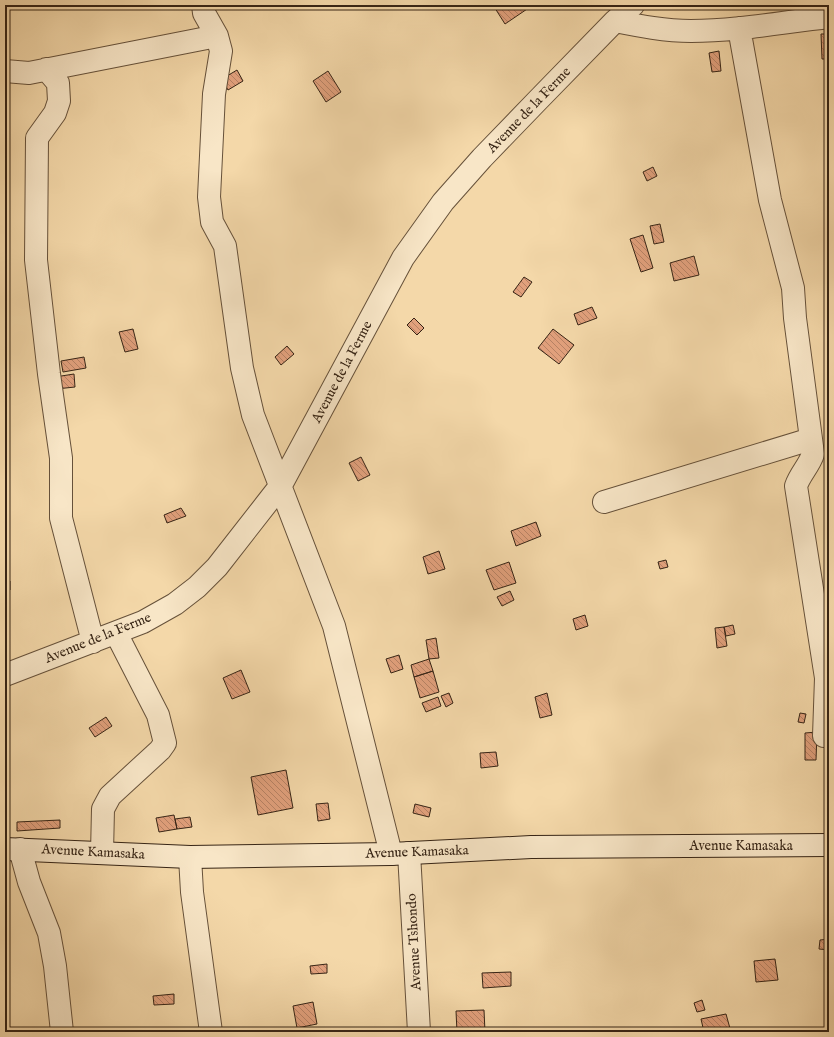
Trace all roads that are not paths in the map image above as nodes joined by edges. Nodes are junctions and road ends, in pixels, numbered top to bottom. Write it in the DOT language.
graph roads {
  1 [pos="203,5"];
  2 [pos="633,5"];
  3 [pos="829,17"];
  4 [pos="615,21"];
  5 [pos="739,28"];
  6 [pos="216,36"];
  7 [pos="46,69"];
  8 [pos="5,71"];
  9 [pos="811,439"];
  10 [pos="820,460"];
  11 [pos="281,485"];
  12 [pos="604,502"];
  13 [pos="116,632"];
  14 [pos="93,642"];
  15 [pos="5,675"];
  16 [pos="824,736"];
  17 [pos="829,845"];
  18 [pos="13,849"];
  19 [pos="102,853"];
  20 [pos="400,853"];
  21 [pos="190,857"];
  22 [pos="62,1032"];
  23 [pos="211,1032"];
  24 [pos="419,1032"];
  1 -- 6 [label="street, Avenue Tshondo"];
  2 -- 4 [label="street, Avenue de la Ferme"];
  3 -- 5 [label="street"];
  4 -- 5 [label="street"];
  4 -- 11 [label="street, Avenue de la Ferme"];
  5 -- 9 [label="street"];
  6 -- 7 [label="street"];
  6 -- 11 [label="street, Avenue Tshondo"];
  7 -- 8 [label="street"];
  7 -- 14 [label="street"];
  9 -- 10 [label="street"];
  9 -- 12 [label="street"];
  10 -- 16 [label="street"];
  11 -- 13 [label="street, Avenue de la Ferme"];
  11 -- 20 [label="street, Avenue Tshondo"];
  13 -- 14 [label="street, Avenue de la Ferme"];
  13 -- 19 [label="street"];
  14 -- 15 [label="street, Avenue de la Ferme"];
  17 -- 20 [label="street, Avenue Kamasaka"];
  18 -- 19 [label="street, Avenue Kamasaka"];
  18 -- 22 [label="street"];
  19 -- 21 [label="street, Avenue Kamasaka"];
  20 -- 21 [label="street, Avenue Kamasaka"];
  20 -- 24 [label="street, Avenue Tshondo"];
  21 -- 23 [label="street"];
}
